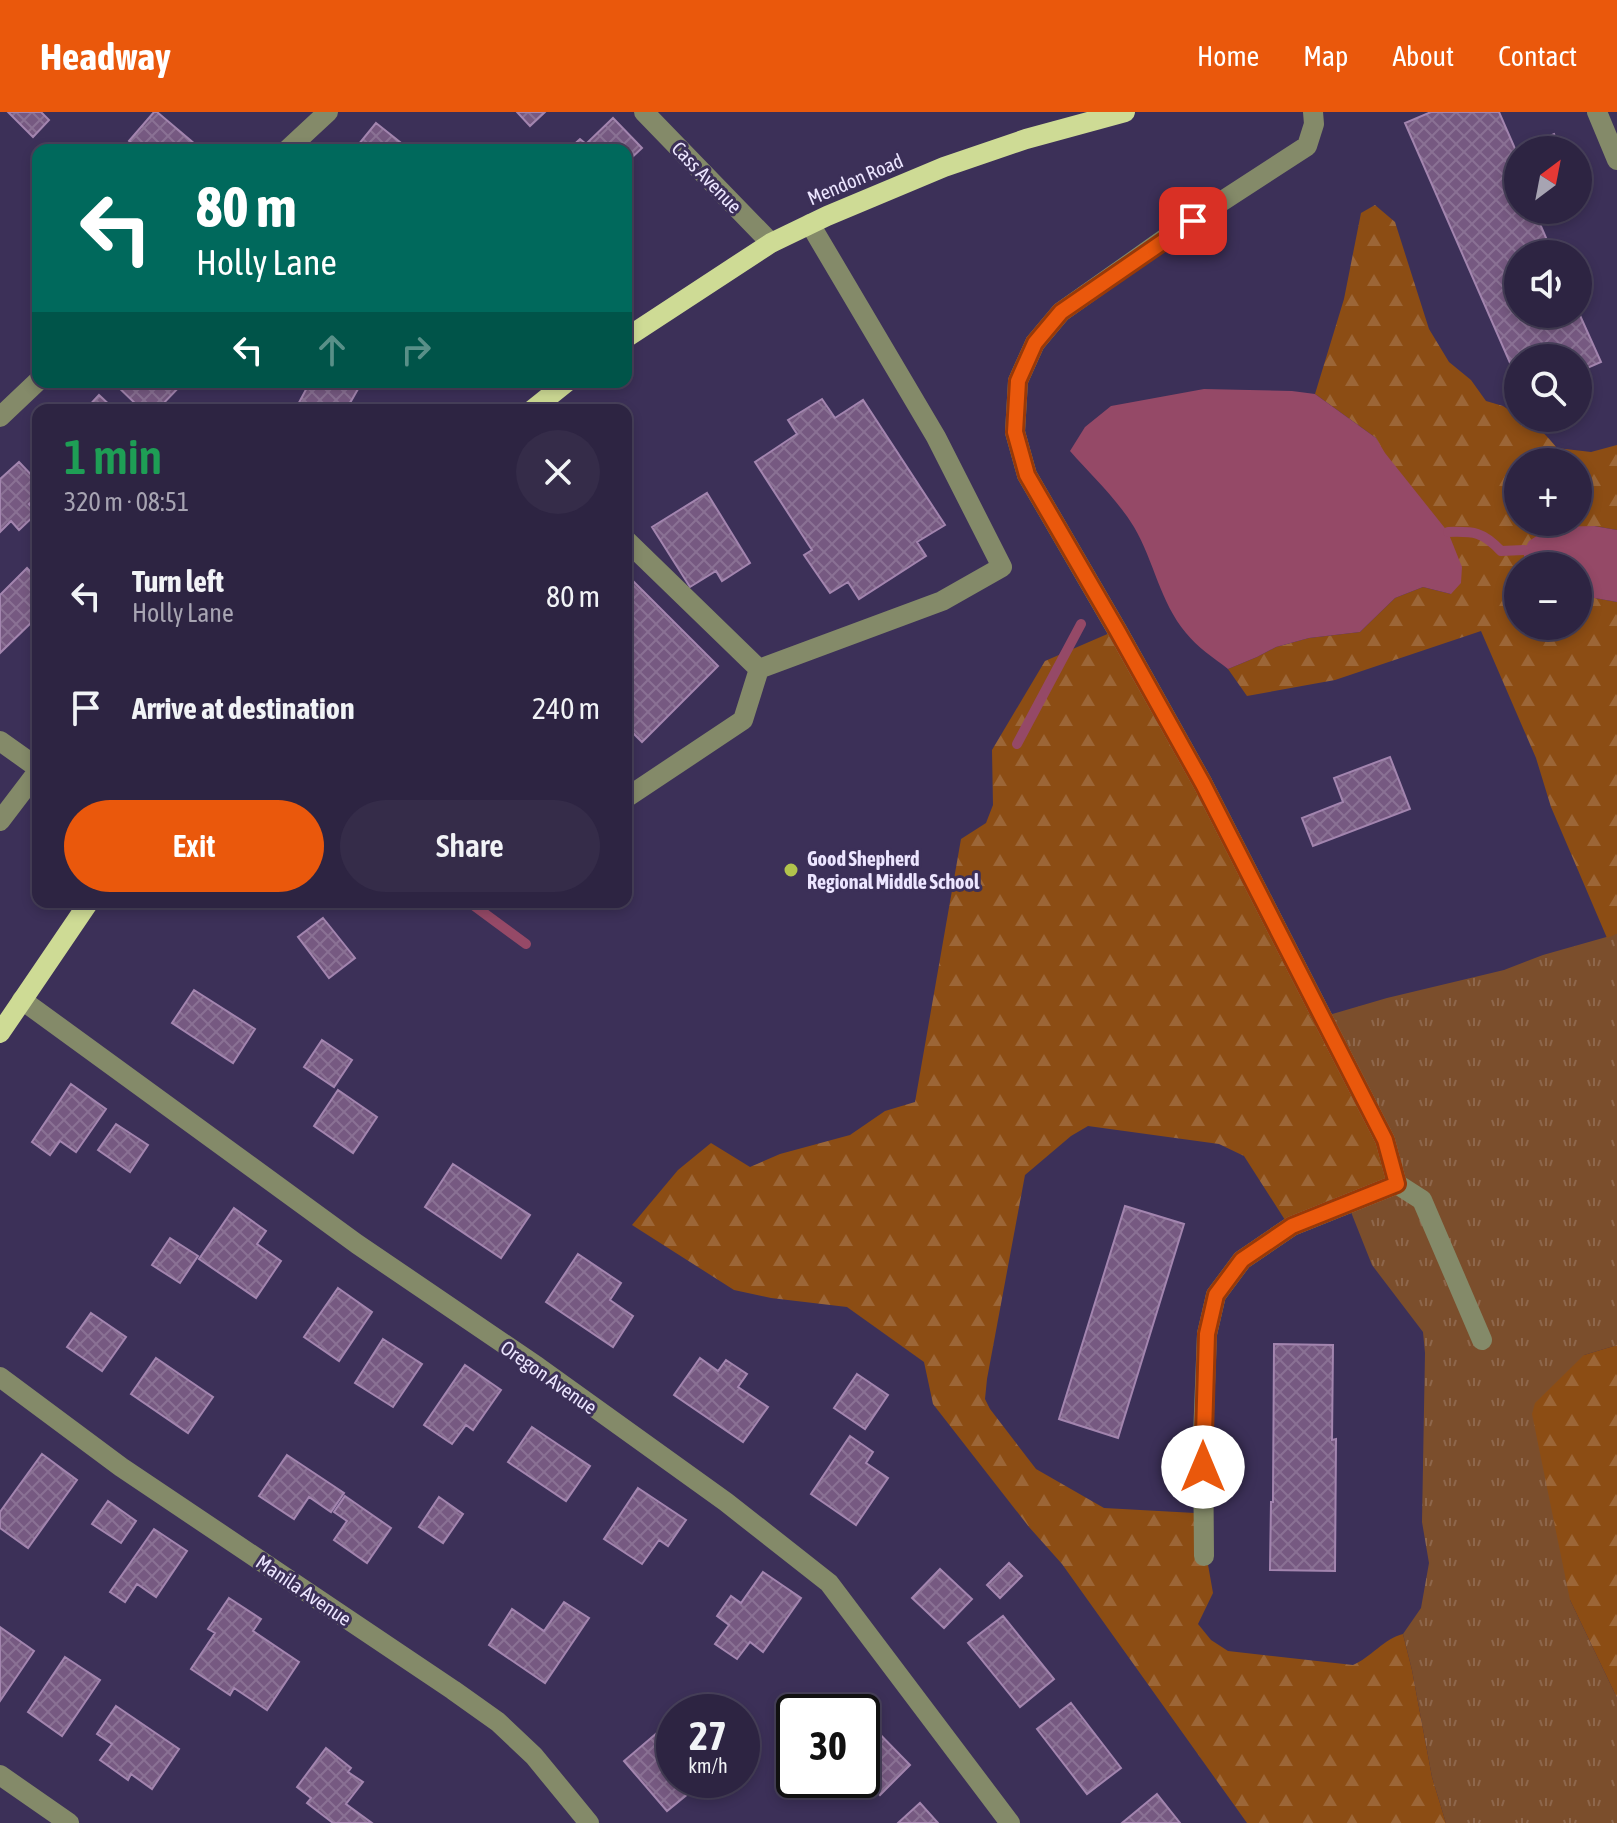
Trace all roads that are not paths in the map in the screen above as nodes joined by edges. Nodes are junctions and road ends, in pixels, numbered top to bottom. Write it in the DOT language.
graph roads {
  1 [pos="328,112"];
  2 [pos="644,112"];
  3 [pos="1125,112"];
  4 [pos="1313,112"];
  5 [pos="1597,112"];
  6 [pos="293,144"];
  7 [pos="1617,160"];
  8 [pos="810,224"];
  9 [pos="771,243"];
  10 [pos="632,334"];
  11 [pos="32,387"];
  12 [pos="560,388"];
  13 [pos="540,404"];
  14 [pos="0,417"];
  15 [pos="632,546"];
  16 [pos="759,669"];
  17 [pos="0,741"];
  18 [pos="32,765"];
  19 [pos="32,778"];
  20 [pos="632,794"];
  21 [pos="0,821"];
  22 [pos="85,908"];
  23 [pos="22,1000"];
  24 [pos="0,1033"];
  25 [pos="1397,1184"];
  26 [pos="1482,1340"];
  27 [pos="0,1377"];
  28 [pos="1204,1556"];
  29 [pos="0,1775"];
  30 [pos="69,1823"];
  31 [pos="589,1823"];
  32 [pos="1010,1823"];
  1 -- 6 [label="street"];
  2 -- 9 [label="street, Cass Avenue"];
  3 -- 8 [label="main road, Mendon Road"];
  4 -- 25 [label="street"];
  5 -- 7 [label="street"];
  8 -- 9 [label="main road, Mendon Road"];
  8 -- 16 [label="street"];
  9 -- 10 [label="main road, Mendon Road"];
  11 -- 14 [label="street"];
  12 -- 13 [label="main road"];
  15 -- 16 [label="street"];
  16 -- 20 [label="street"];
  17 -- 18 [label="street"];
  19 -- 21 [label="street"];
  22 -- 23 [label="main road"];
  23 -- 24 [label="main road"];
  23 -- 32 [label="street, Oregon Avenue"];
  25 -- 26 [label="street"];
  25 -- 28 [label="street"];
  27 -- 31 [label="street, Manila Avenue"];
  29 -- 30 [label="street"];
}
